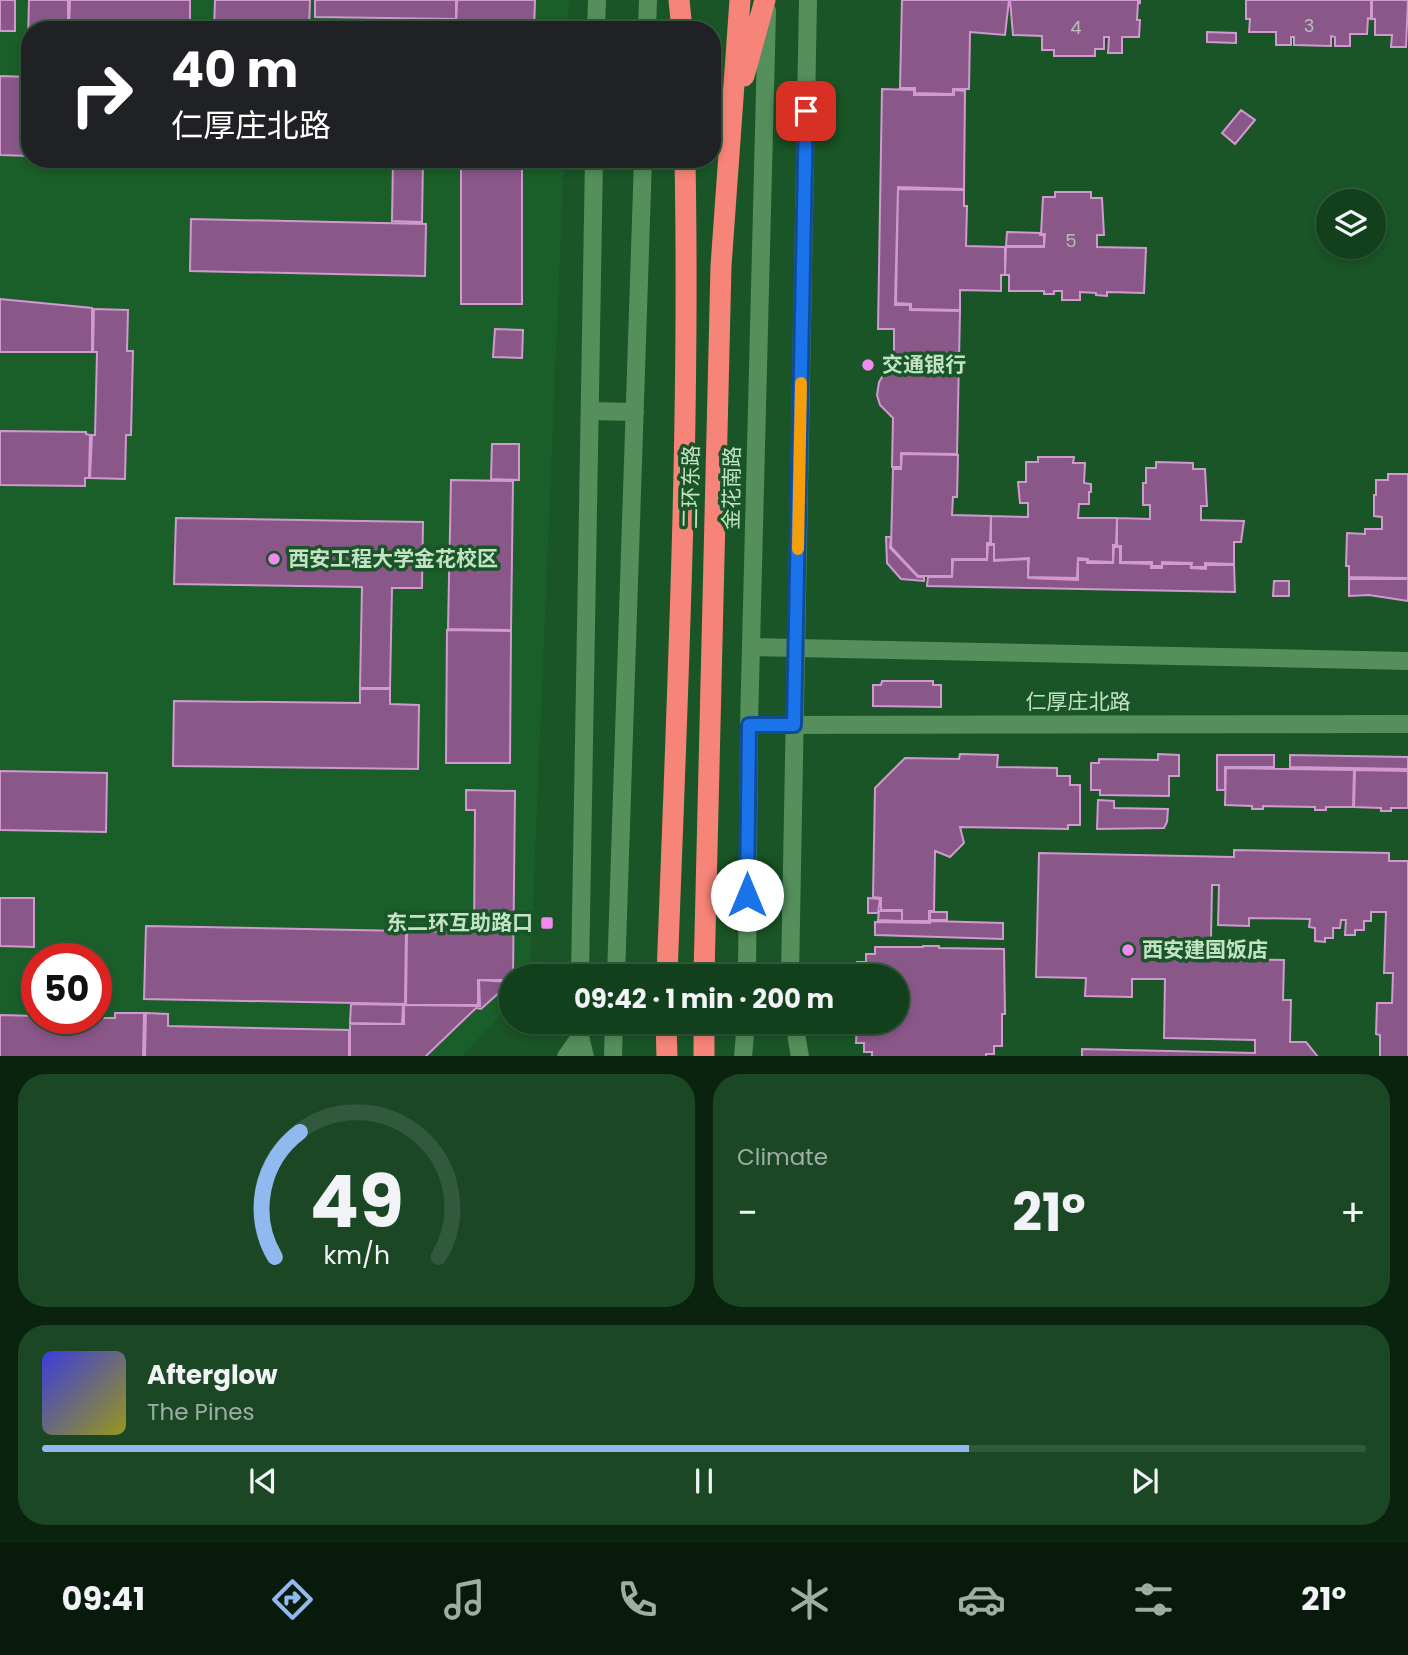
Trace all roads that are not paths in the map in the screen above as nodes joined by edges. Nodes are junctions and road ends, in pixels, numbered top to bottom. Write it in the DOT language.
graph roads {
  1 [pos="597,0"];
  2 [pos="648,0"];
  3 [pos="679,0"];
  4 [pos="740,0"];
  5 [pos="766,0"];
  6 [pos="808,0"];
  7 [pos="596,21"];
  8 [pos="647,21"];
  9 [pos="681,21"];
  10 [pos="732,122"];
  11 [pos="594,168"];
  12 [pos="643,168"];
  13 [pos="685,168"];
  14 [pos="590,411"];
  15 [pos="635,412"];
  16 [pos="751,647"];
  17 [pos="796,648"];
  18 [pos="1408,662"];
  19 [pos="1408,724"];
  20 [pos="749,725"];
  21 [pos="794,725"];
  22 [pos="580,964"];
  23 [pos="616,964"];
  24 [pos="667,964"];
  25 [pos="704,964"];
  26 [pos="747,964"];
  27 [pos="790,964"];
  28 [pos="577,1034"];
  29 [pos="580,1034"];
  30 [pos="614,1034"];
  31 [pos="666,1034"];
  32 [pos="704,1034"];
  33 [pos="745,1034"];
  34 [pos="796,1034"];
  35 [pos="566,1056"];
  36 [pos="585,1056"];
  37 [pos="613,1056"];
  38 [pos="667,1056"];
  39 [pos="704,1056"];
  40 [pos="743,1056"];
  41 [pos="800,1056"];
  1 -- 7 [label="street"];
  2 -- 8 [label="street"];
  3 -- 9 [label="highway"];
  4 -- 10 [label="highway, 二环东路"];
  5 -- 10 [label="highway"];
  5 -- 16 [label="street, 金花南路"];
  6 -- 17 [label="street"];
  10 -- 25 [label="highway, 二环东路"];
  11 -- 14 [label="street"];
  12 -- 15 [label="street"];
  13 -- 24 [label="highway, 二环东路"];
  14 -- 15 [label="street"];
  14 -- 22 [label="street"];
  15 -- 23 [label="street"];
  16 -- 17 [label="street"];
  16 -- 20 [label="street, 金花南路"];
  17 -- 18 [label="street"];
  17 -- 21 [label="street"];
  19 -- 21 [label="street, 仁厚庄北路"];
  20 -- 21 [label="street, 仁厚庄北路"];
  20 -- 26 [label="street, 金花南路"];
  21 -- 27 [label="street"];
  28 -- 35 [label="street"];
  29 -- 36 [label="street"];
  30 -- 37 [label="street"];
  31 -- 38 [label="highway"];
  32 -- 39 [label="highway"];
  33 -- 40 [label="street"];
  34 -- 41 [label="street"];
}
